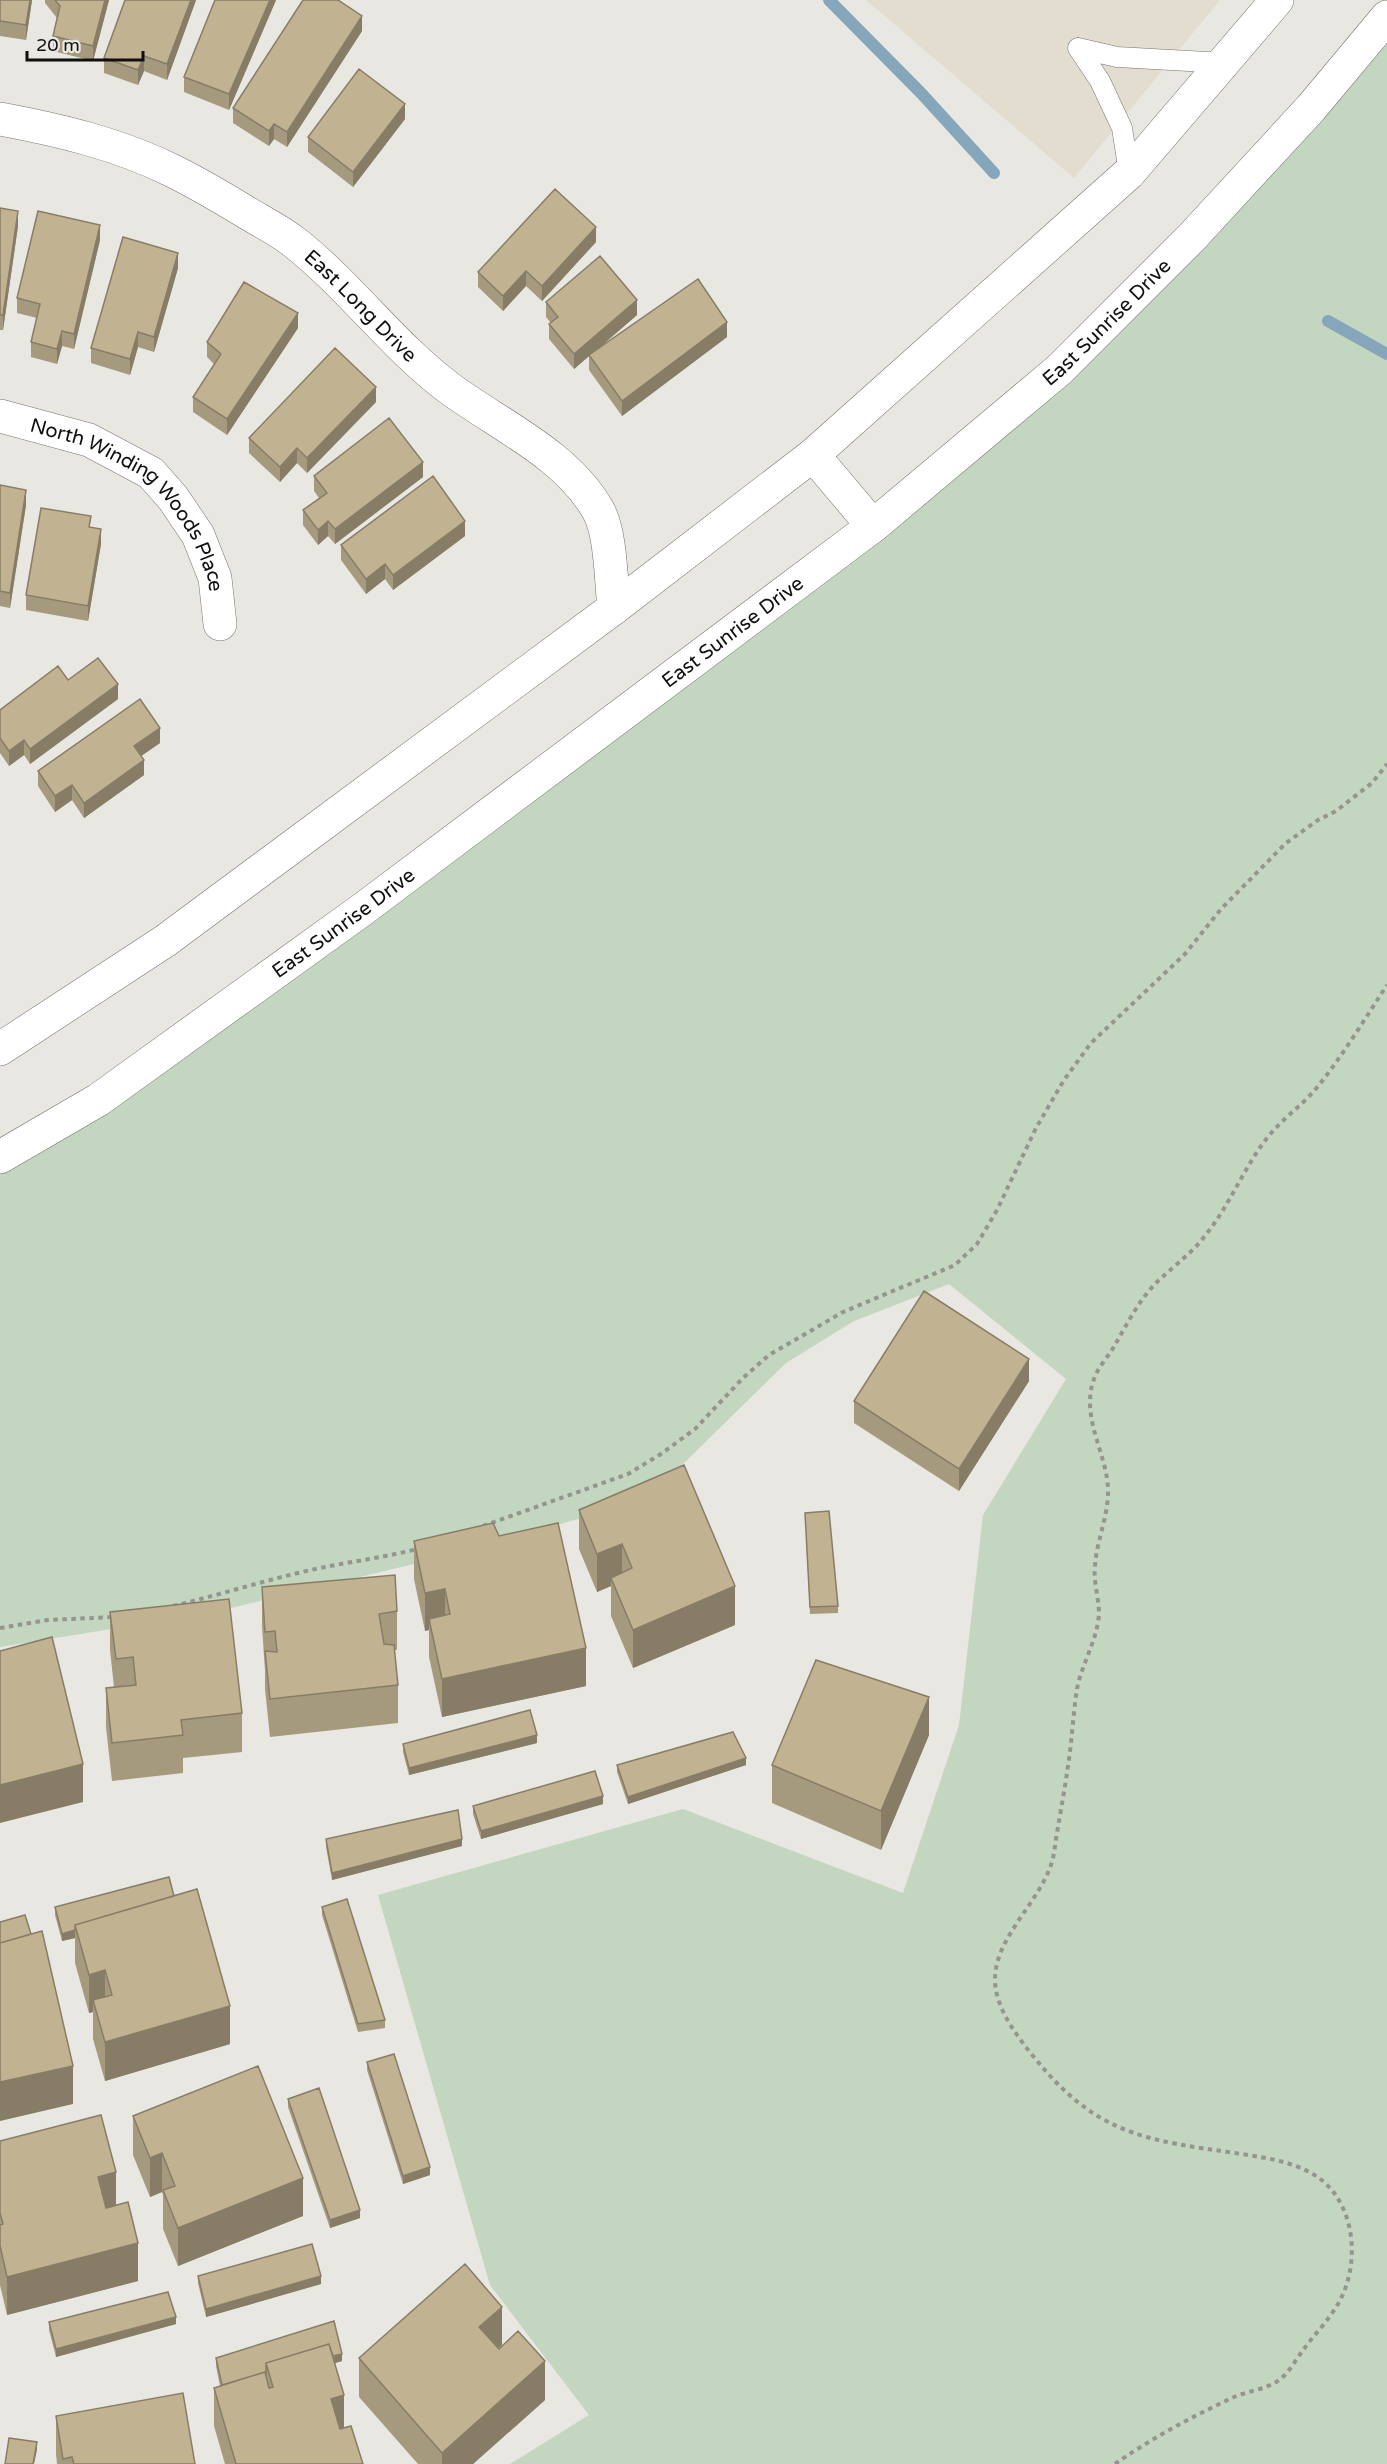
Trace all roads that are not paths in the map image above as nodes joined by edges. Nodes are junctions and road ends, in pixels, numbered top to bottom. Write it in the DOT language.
graph roads {
  1 [pos="1278,0"];
  2 [pos="1387,17"];
  3 [pos="1225,63"];
  4 [pos="0,119"];
  5 [pos="1129,174"];
  6 [pos="0,416"];
  7 [pos="813,455"];
  8 [pos="873,526"];
  9 [pos="614,608"];
  10 [pos="220,624"];
  11 [pos="0,1049"];
  12 [pos="0,1157"];
  1 -- 3 [label="main road"];
  2 -- 8 [label="main road, East Sunrise Drive"];
  3 -- 5 [label="main road"];
  3 -- 5 [label="lane"];
  4 -- 9 [label="main road, East Long Drive"];
  5 -- 7 [label="main road"];
  6 -- 10 [label="main road, North Winding Woods Place"];
  7 -- 8 [label="main road"];
  7 -- 9 [label="main road"];
  8 -- 12 [label="main road, East Sunrise Drive"];
  9 -- 11 [label="main road"];
}
